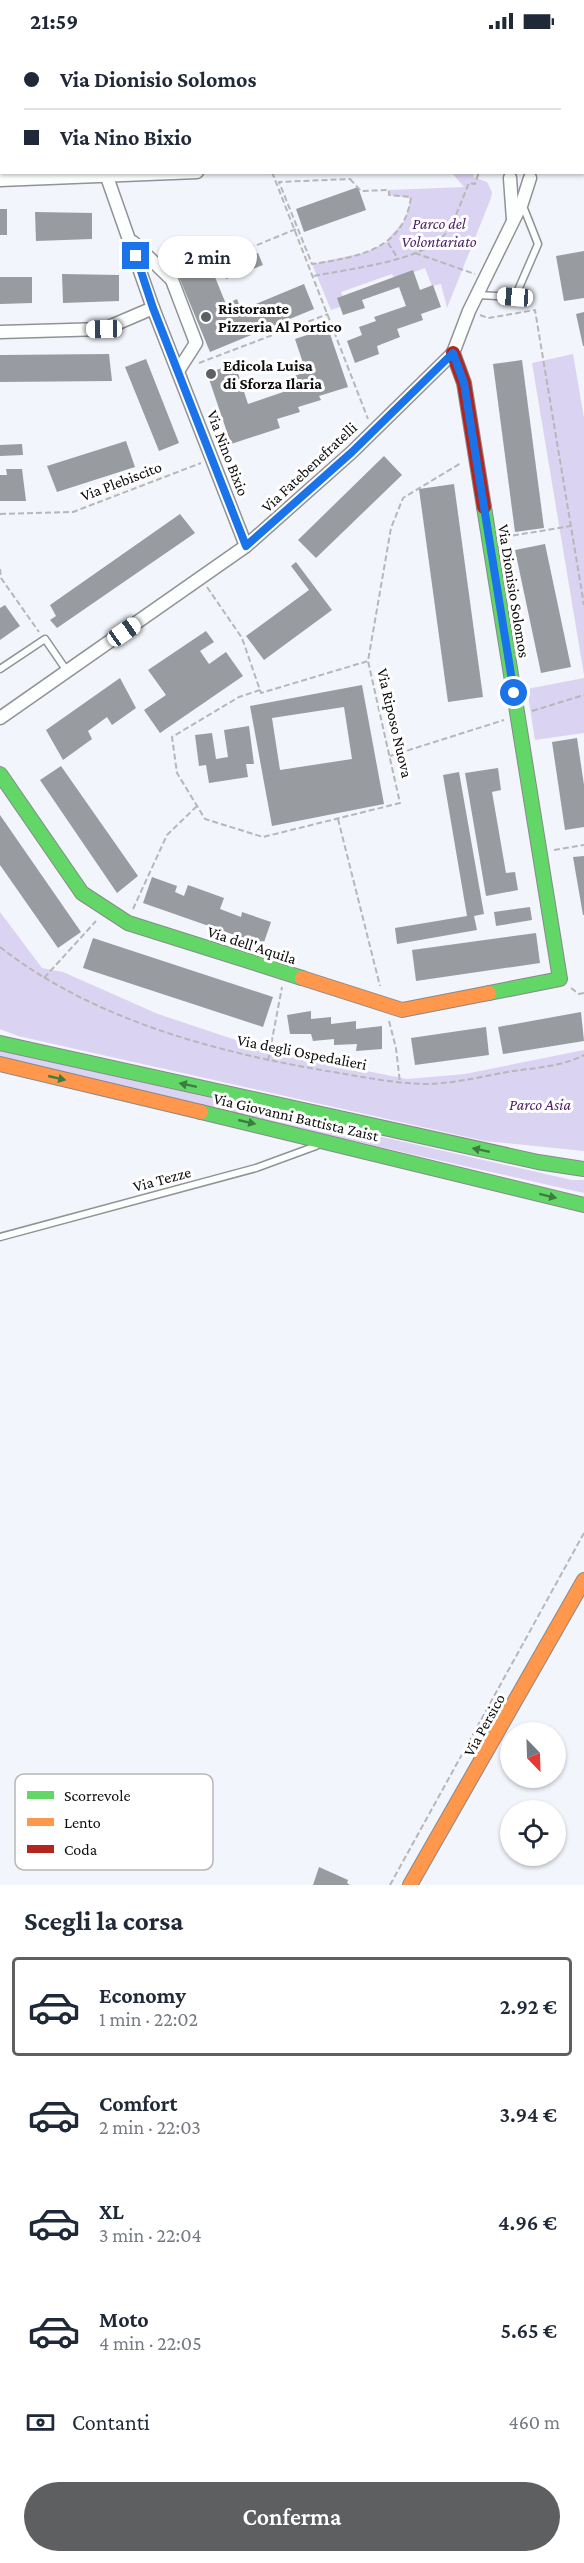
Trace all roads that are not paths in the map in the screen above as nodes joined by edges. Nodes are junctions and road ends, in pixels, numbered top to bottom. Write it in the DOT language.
graph roads {
  1 [pos="160,174"];
  2 [pos="507,174"];
  3 [pos="534,174"];
  4 [pos="107,177"];
  5 [pos="0,180"];
  6 [pos="522,203"];
  7 [pos="513,221"];
  8 [pos="130,239"];
  9 [pos="477,295"];
  10 [pos="153,308"];
  11 [pos="0,332"];
  12 [pos="453,353"];
  13 [pos="178,371"];
  14 [pos="246,546"];
  15 [pos="0,669"];
  16 [pos="67,671"];
  17 [pos="0,718"];
  18 [pos="0,774"];
  19 [pos="560,979"];
  20 [pos="1,1043"];
  21 [pos="0,1064"];
  22 [pos="329,1142"];
  23 [pos="584,1169"];
  24 [pos="584,1205"];
  25 [pos="0,1238"];
  26 [pos="584,1580"];
  27 [pos="410,1885"];
  1 -- 4 [label="street"];
  2 -- 3 [label="street"];
  2 -- 7 [label="street"];
  3 -- 6 [label="street, Via Fatebenefratelli"];
  4 -- 5 [label="street"];
  4 -- 8 [label="street, Via Nino Bixio"];
  6 -- 7 [label="street, Via Fatebenefratelli"];
  6 -- 9 [label="lane"];
  7 -- 9 [label="street, Via Fatebenefratelli"];
  8 -- 10 [label="street, Via Nino Bixio"];
  8 -- 13 [label="street, Via Nino Bixio"];
  9 -- 12 [label="street, Via Fatebenefratelli"];
  10 -- 11 [label="street"];
  10 -- 13 [label="street, Via Nino Bixio"];
  12 -- 14 [label="street, Via Fatebenefratelli"];
  12 -- 19 [label="street, Via Dionisio Solomos"];
  13 -- 14 [label="street, Via Nino Bixio"];
  14 -- 16 [label="street, Via Fatebenefratelli"];
  15 -- 16 [label="lane"];
  16 -- 17 [label="street, Via Fatebenefratelli"];
  18 -- 19 [label="street, Via dell'Aquila"];
  23 -- 20 [label="street, Via Giovanni Battista Zaist, one-way"];
  21 -- 22 [label="street, Via Giovanni Battista Zaist, one-way"];
  22 -- 24 [label="street, Via Giovanni Battista Zaist, one-way"];
  22 -- 25 [label="lane, Via Tezze"];
  26 -- 27 [label="street, Via Persico"];
}
